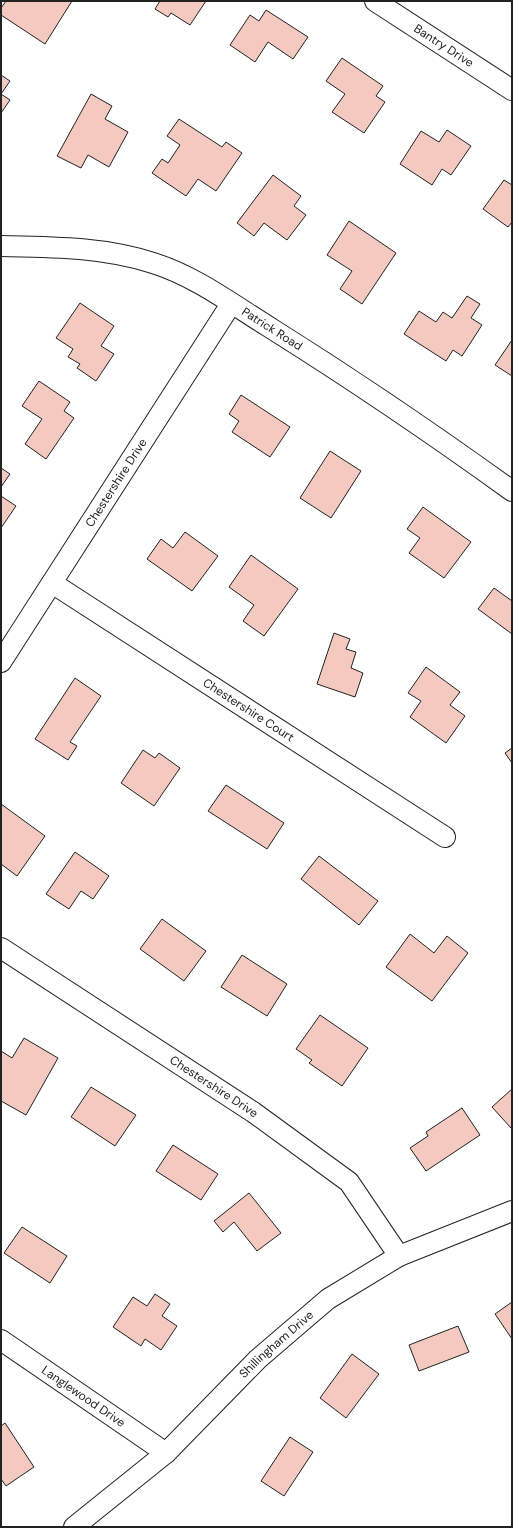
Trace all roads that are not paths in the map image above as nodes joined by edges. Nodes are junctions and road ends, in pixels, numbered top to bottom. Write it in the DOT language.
graph roads {
  1 [pos="375,1"];
  2 [pos="512,90"];
  3 [pos="1,246"];
  4 [pos="231,304"];
  5 [pos="512,491"];
  6 [pos="52,583"];
  7 [pos="1,662"];
  8 [pos="445,838"];
  9 [pos="1,948"];
  10 [pos="512,1211"];
  11 [pos="399,1256"];
  12 [pos="1,1340"];
  13 [pos="166,1453"];
  14 [pos="74,1527"];
  1 -- 2 [label="street, Bantry Drive"];
  3 -- 4 [label="street, Patrick Road"];
  4 -- 5 [label="street, Patrick Road"];
  4 -- 6 [label="street, Chestershire Drive"];
  6 -- 7 [label="street, Chestershire Drive"];
  6 -- 8 [label="street, Chestershire Court"];
  9 -- 11 [label="street, Chestershire Drive"];
  10 -- 11 [label="street, Shillingham Drive"];
  11 -- 13 [label="street, Shillingham Drive"];
  12 -- 13 [label="street, Langlewood Drive"];
  13 -- 14 [label="street, Shillingham Drive"];
}
